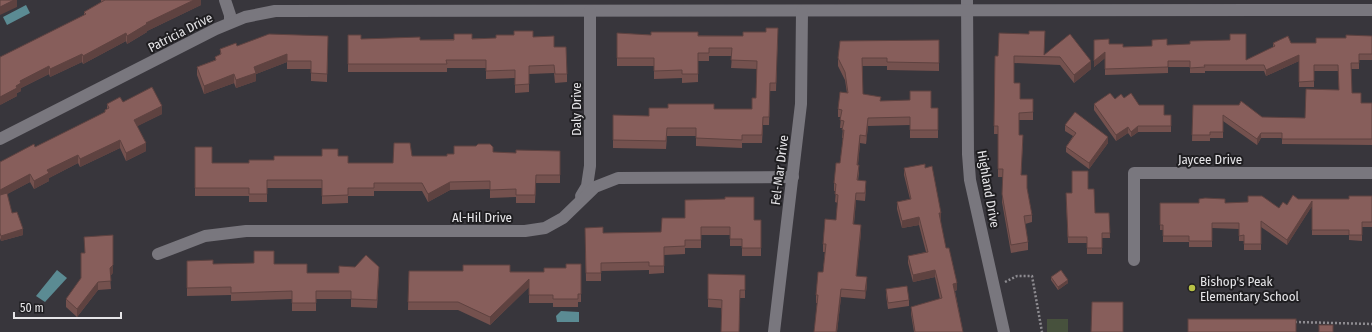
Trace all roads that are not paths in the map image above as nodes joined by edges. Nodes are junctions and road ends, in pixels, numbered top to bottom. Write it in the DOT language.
graph roads {
  1 [pos="225,0"];
  2 [pos="1134,5"];
  3 [pos="385,6"];
  4 [pos="551,6"];
  5 [pos="967,6"];
  6 [pos="1372,10"];
  7 [pos="590,11"];
  8 [pos="802,11"];
  9 [pos="230,22"];
  10 [pos="0,139"];
  11 [pos="1372,173"];
  12 [pos="792,177"];
  13 [pos="578,204"];
  14 [pos="158,254"];
  15 [pos="1134,260"];
  16 [pos="774,332"];
  17 [pos="1004,332"];
  1 -- 9 [label="street"];
  2 -- 5 [label="street, Patricia Drive"];
  2 -- 6 [label="street, Patricia Drive"];
  3 -- 4 [label="street, Patricia Drive"];
  3 -- 9 [label="street, Patricia Drive"];
  4 -- 7 [label="street, Patricia Drive"];
  5 -- 8 [label="street, Patricia Drive"];
  5 -- 17 [label="street, Highland Drive"];
  7 -- 8 [label="street, Patricia Drive"];
  7 -- 13 [label="street, Daly Drive"];
  8 -- 12 [label="street, Fel-Mar Drive"];
  9 -- 10 [label="street, Patricia Drive"];
  11 -- 15 [label="street, Jaycee Drive"];
  12 -- 13 [label="street, Al-Hil Drive"];
  12 -- 16 [label="street, Fel-Mar Drive"];
  13 -- 14 [label="street, Al-Hil Drive"];
}
